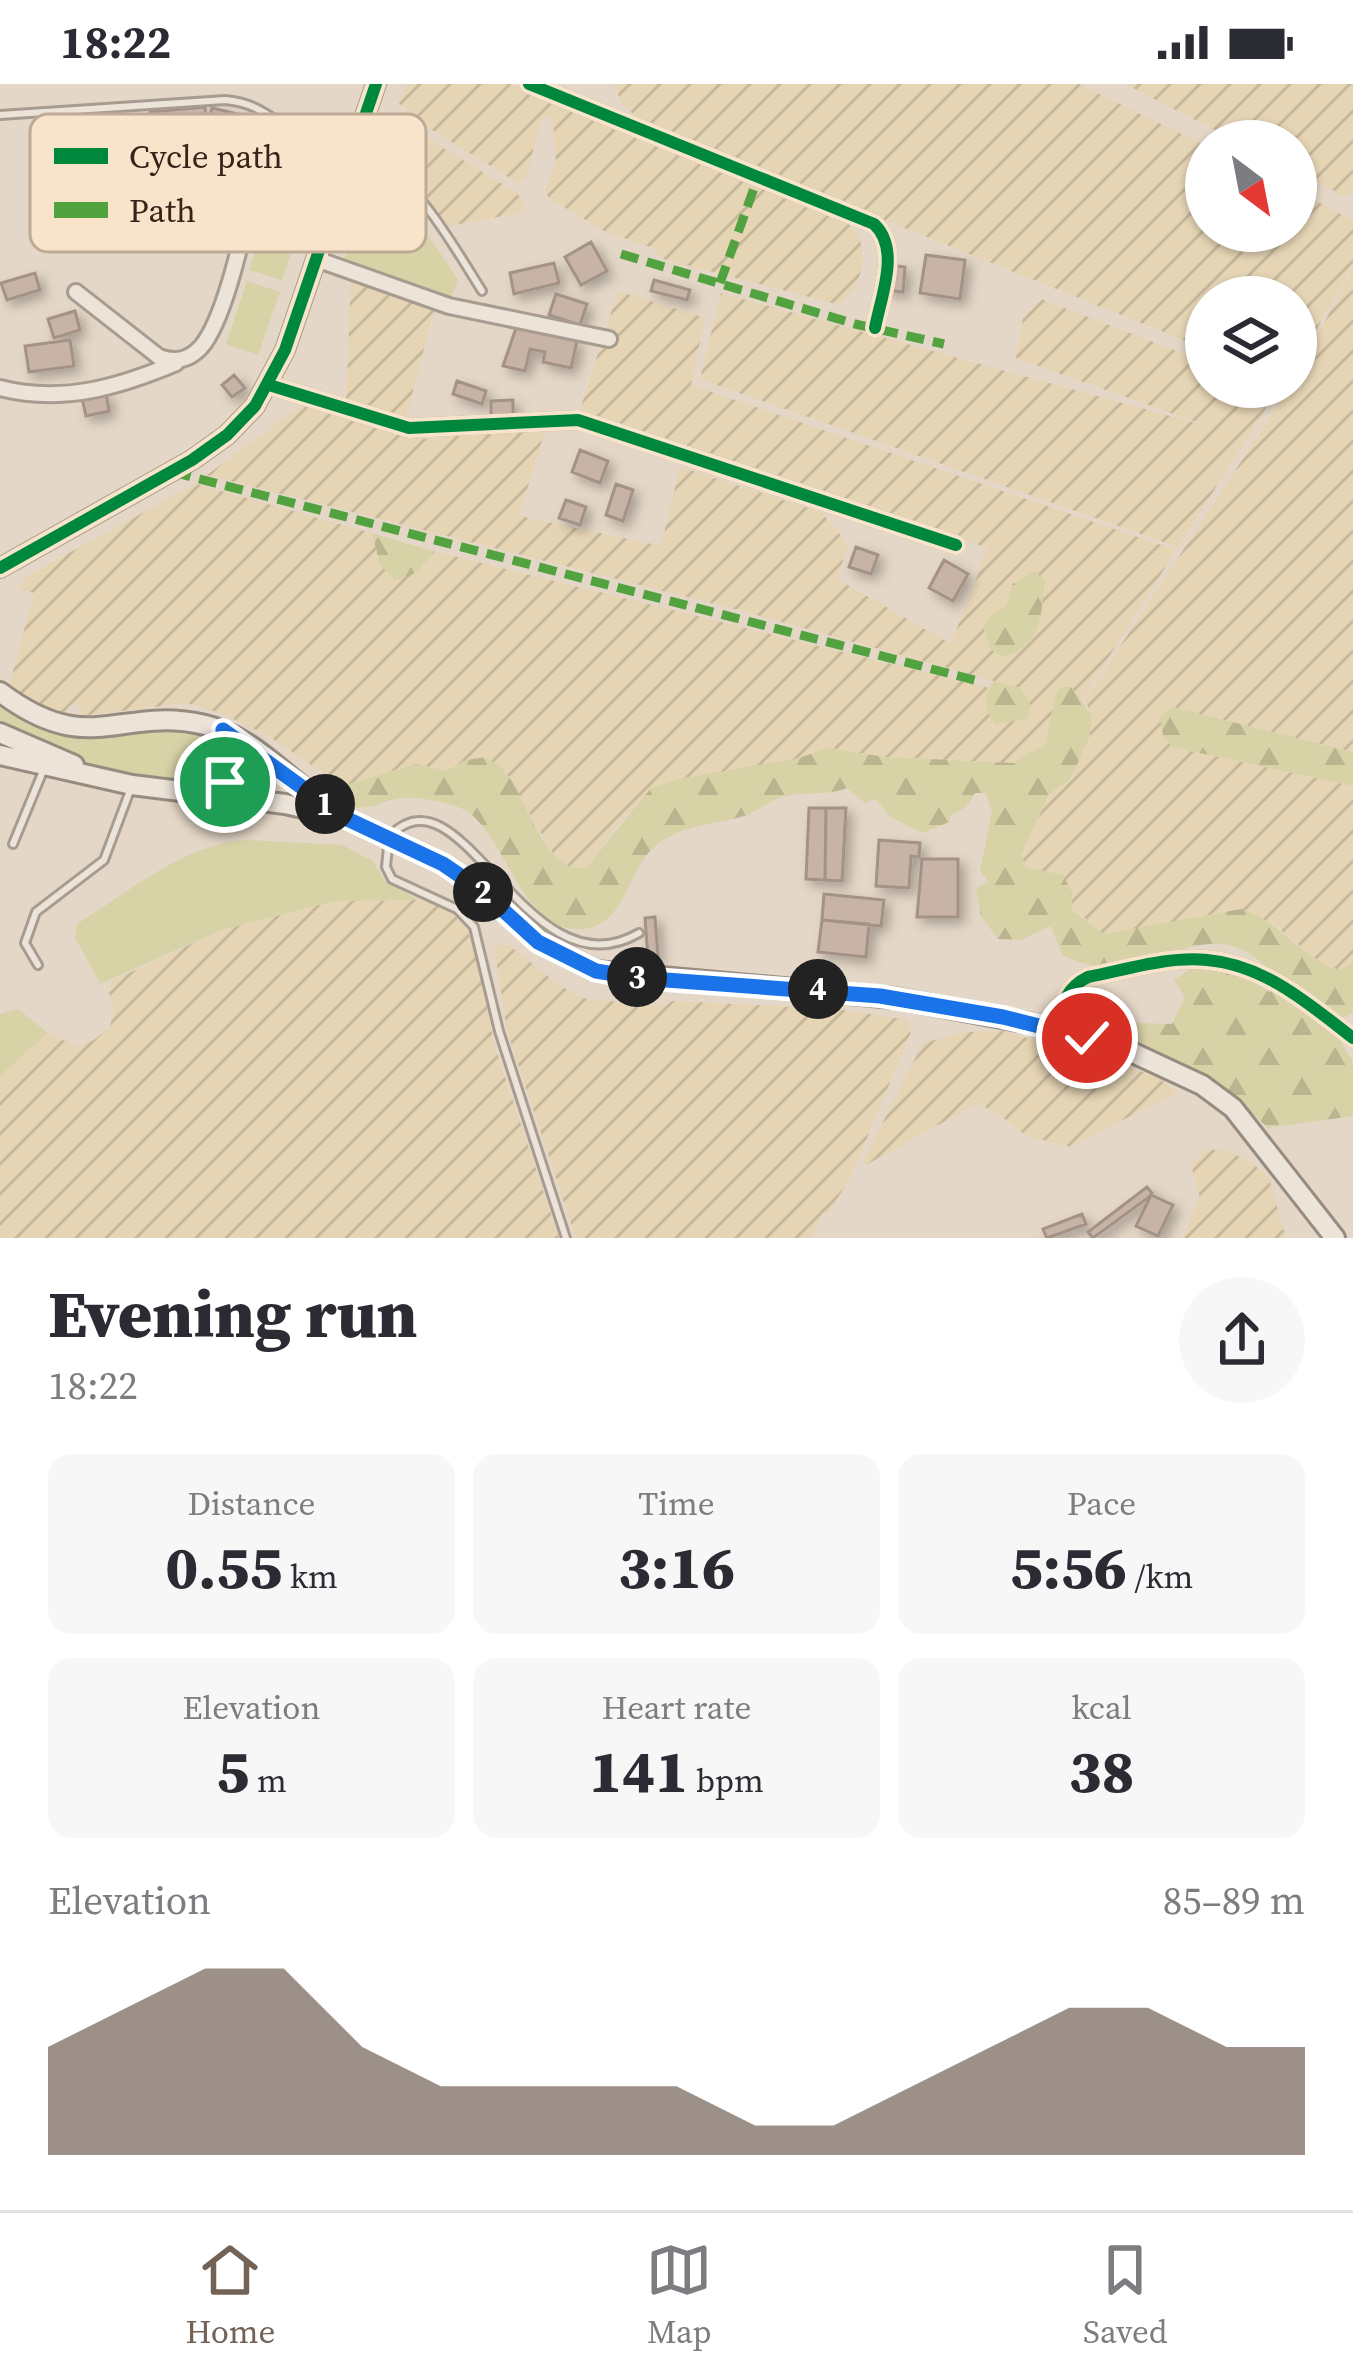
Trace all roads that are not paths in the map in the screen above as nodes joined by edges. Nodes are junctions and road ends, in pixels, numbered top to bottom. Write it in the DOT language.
graph roads {
  1 [pos="376,84"];
  2 [pos="529,84"];
  3 [pos="269,114"];
  4 [pos="367,114"];
  5 [pos="0,115"];
  6 [pos="426,208"];
  7 [pos="234,252"];
  8 [pos="319,252"];
  9 [pos="316,259"];
  10 [pos="482,291"];
  11 [pos="76,292"];
  12 [pos="875,328"];
  13 [pos="609,339"];
  14 [pos="181,361"];
  15 [pos="269,386"];
  16 [pos="0,388"];
  17 [pos="956,545"];
  18 [pos="0,568"];
  19 [pos="0,692"];
  20 [pos="223,730"];
  21 [pos="0,733"];
  22 [pos="0,755"];
  23 [pos="44,767"];
  24 [pos="106,779"];
  25 [pos="132,784"];
  26 [pos="172,791"];
  27 [pos="343,817"];
  28 [pos="389,837"];
  29 [pos="13,844"];
  30 [pos="639,933"];
  31 [pos="38,965"];
  32 [pos="1057,1029"];
  33 [pos="1353,1038"];
  34 [pos="566,1238"];
  35 [pos="1336,1238"];
  1 -- 4 [label="street"];
  2 -- 12 [label="street"];
  3 -- 5 [label="lane"];
  6 -- 10 [label="lane"];
  7 -- 14 [label="street"];
  8 -- 9 [label="street"];
  9 -- 13 [label="street"];
  9 -- 15 [label="street"];
  11 -- 14 [label="street"];
  14 -- 16 [label="street"];
  15 -- 17 [label="street"];
  15 -- 18 [label="street"];
  19 -- 20 [label="main road"];
  20 -- 26 [label="main road"];
  20 -- 27 [label="main road"];
  21 -- 24 [label="main road"];
  22 -- 23 [label="main road"];
  23 -- 24 [label="main road"];
  23 -- 29 [label="lane"];
  24 -- 25 [label="main road"];
  25 -- 26 [label="main road"];
  25 -- 31 [label="lane"];
  26 -- 27 [label="main road"];
  27 -- 28 [label="main road"];
  28 -- 30 [label="lane"];
  28 -- 32 [label="main road"];
  28 -- 34 [label="lane"];
  32 -- 33 [label="street"];
  32 -- 35 [label="main road"];
}
